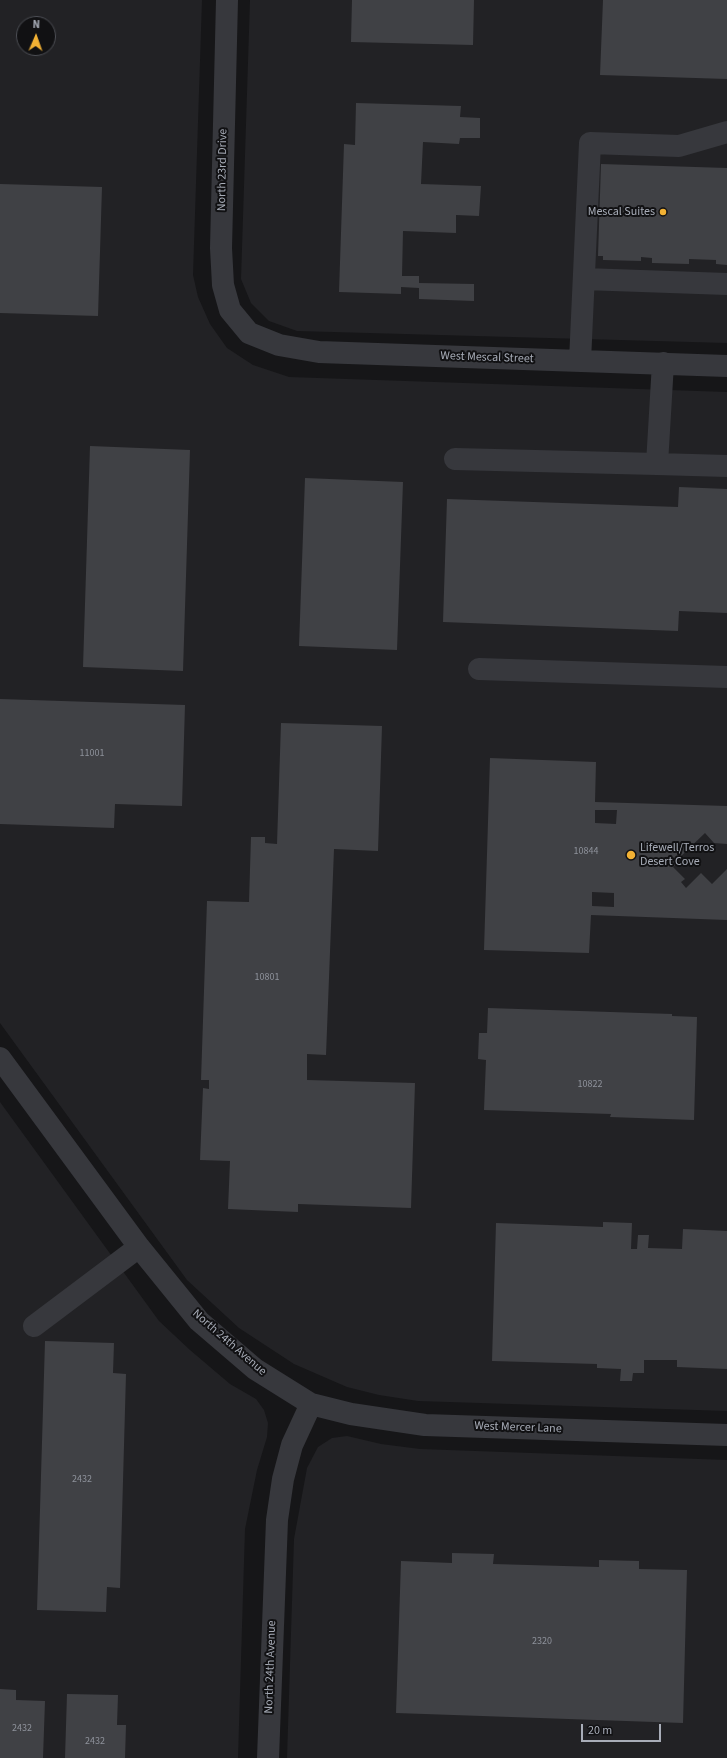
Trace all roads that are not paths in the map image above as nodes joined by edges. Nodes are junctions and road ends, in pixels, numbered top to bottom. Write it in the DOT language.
graph roads {
  1 [pos="227,0"];
  2 [pos="727,132"];
  3 [pos="584,279"];
  4 [pos="727,284"];
  5 [pos="249,333"];
  6 [pos="580,361"];
  7 [pos="663,363"];
  8 [pos="727,366"];
  9 [pos="455,459"];
  10 [pos="657,464"];
  11 [pos="727,466"];
  12 [pos="479,669"];
  13 [pos="727,677"];
  14 [pos="0,1058"];
  15 [pos="139,1247"];
  16 [pos="34,1326"];
  17 [pos="311,1404"];
  18 [pos="727,1434"];
  19 [pos="268,1758"];
  1 -- 5 [label="street, North 23rd Drive"];
  2 -- 3 [label="street"];
  3 -- 4 [label="street"];
  3 -- 6 [label="street"];
  5 -- 6 [label="street, West Mescal Street"];
  6 -- 7 [label="street, West Mescal Street"];
  7 -- 8 [label="street, West Mescal Street"];
  7 -- 10 [label="street"];
  9 -- 10 [label="street"];
  10 -- 11 [label="street"];
  12 -- 13 [label="street"];
  14 -- 15 [label="street, North 24th Avenue"];
  15 -- 16 [label="street"];
  15 -- 17 [label="street, North 24th Avenue"];
  17 -- 18 [label="street, West Mercer Lane"];
  17 -- 19 [label="street, North 24th Avenue"];
}
